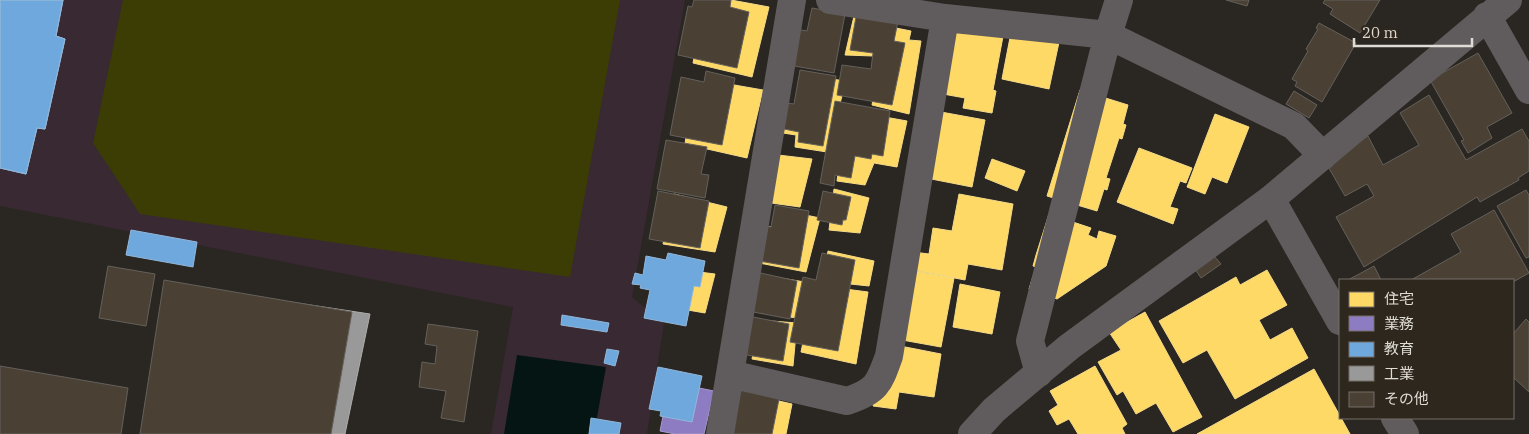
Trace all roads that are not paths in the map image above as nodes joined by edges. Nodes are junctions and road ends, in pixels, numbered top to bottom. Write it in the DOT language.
graph roads {
  1 [pos="792,0"];
  2 [pos="830,0"];
  3 [pos="1119,0"];
  4 [pos="1498,8"];
  5 [pos="945,18"];
  6 [pos="1108,35"];
  7 [pos="1529,90"];
  8 [pos="1323,156"];
  9 [pos="1271,199"];
  10 [pos="1339,318"];
  11 [pos="1038,373"];
  12 [pos="730,374"];
  13 [pos="1397,419"];
  14 [pos="994,422"];
  15 [pos="720,434"];
  16 [pos="972,434"];
  17 [pos="1405,434"];
  1 -- 12 [label="street"];
  2 -- 5 [label="street"];
  3 -- 6 [label="street"];
  4 -- 7 [label="street"];
  4 -- 8 [label="street"];
  5 -- 6 [label="street"];
  5 -- 12 [label="street"];
  6 -- 8 [label="street"];
  6 -- 11 [label="street"];
  8 -- 9 [label="street"];
  9 -- 10 [label="street"];
  9 -- 11 [label="street"];
  11 -- 14 [label="street"];
  12 -- 15 [label="street"];
  13 -- 17 [label="street"];
  14 -- 16 [label="street"];
}
